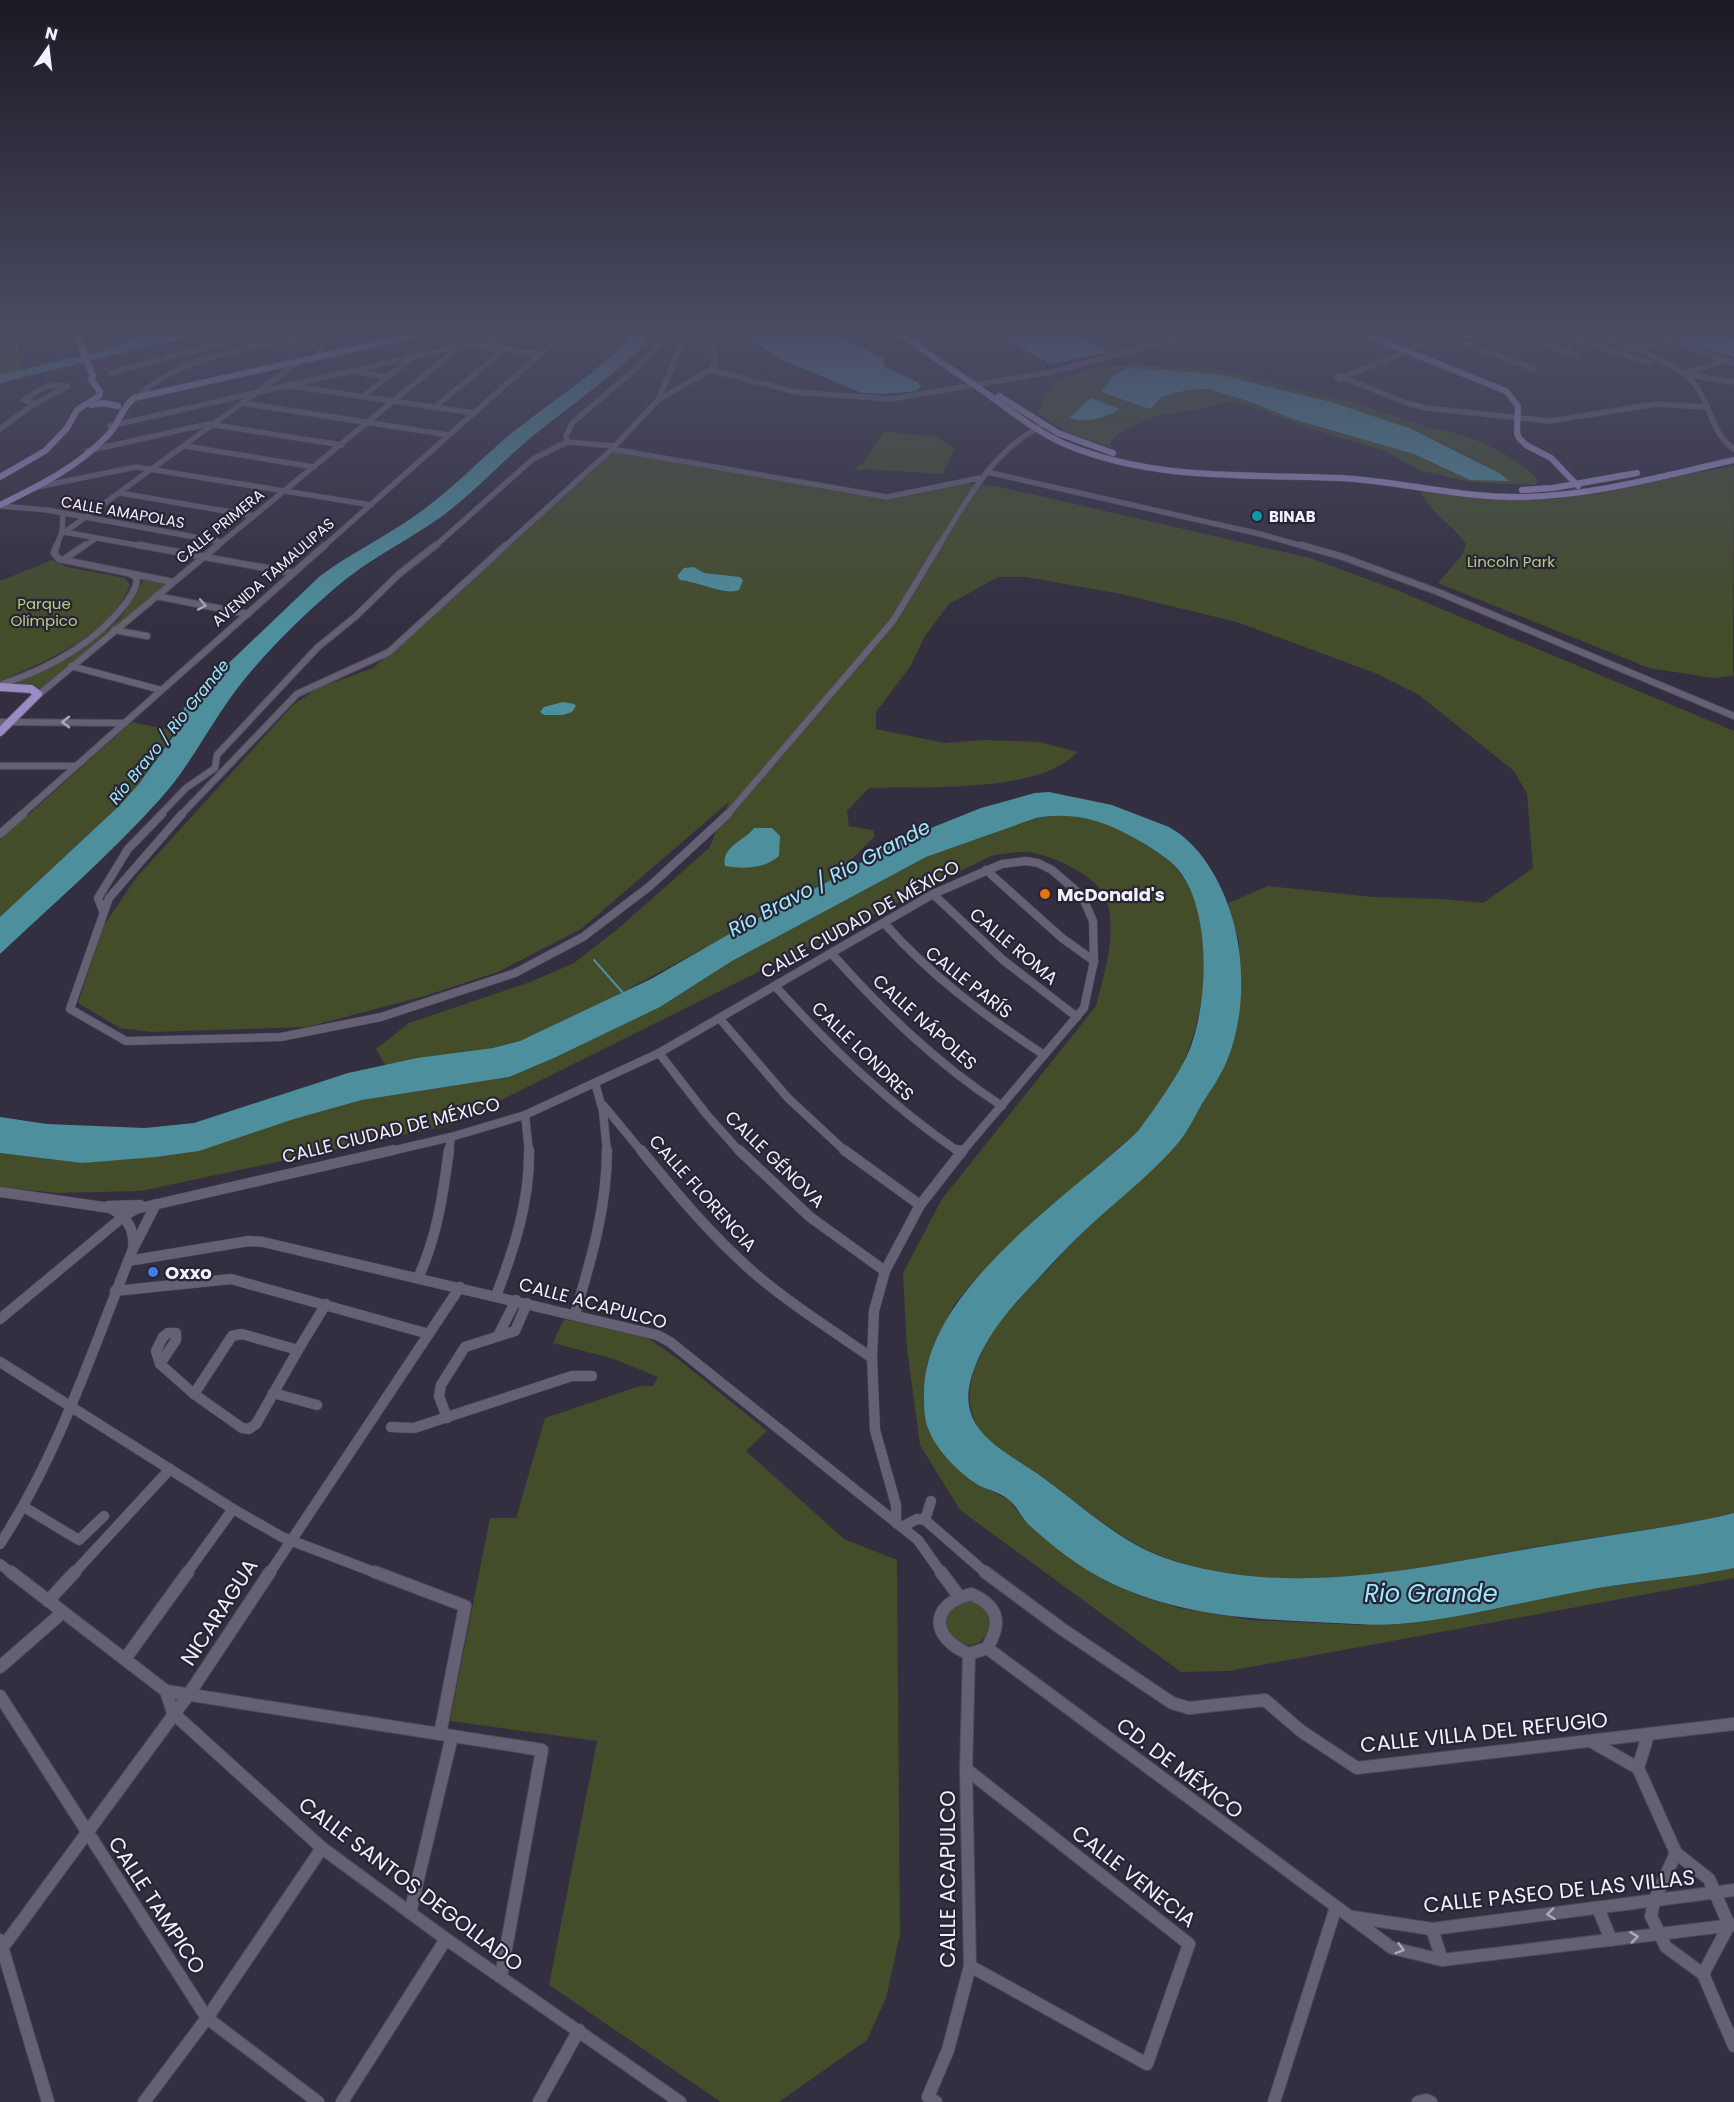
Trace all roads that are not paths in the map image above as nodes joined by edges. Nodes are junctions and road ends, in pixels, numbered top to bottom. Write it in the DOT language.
graph roads {
  1 [pos="65,430"];
  2 [pos="70,430"];
  3 [pos="109,430"];
  4 [pos="185,430"];
  5 [pos="205,430"];
  6 [pos="250,430"];
  7 [pos="360,430"];
  8 [pos="417,430"];
  9 [pos="455,430"];
  10 [pos="569,430"];
  11 [pos="630,430"];
  12 [pos="1030,430"];
  13 [pos="1038,430"];
  14 [pos="1056,430"];
  15 [pos="1517,430"];
  16 [pos="1716,430"];
  17 [pos="450,435"];
  18 [pos="567,442"];
  19 [pos="342,445"];
  20 [pos="185,446"];
  21 [pos="614,448"];
  22 [pos="1734,449"];
  23 [pos="91,451"];
  24 [pos="1734,454"];
  25 [pos="1734,460"];
  26 [pos="314,467"];
  27 [pos="153,469"];
  28 [pos="14,472"];
  29 [pos="987,472"];
  30 [pos="980,478"];
  31 [pos="0,479"];
  32 [pos="1576,484"];
  33 [pos="37,487"];
  34 [pos="1435,487"];
  35 [pos="1586,490"];
  36 [pos="285,491"];
  37 [pos="24,493"];
  38 [pos="120,493"];
  39 [pos="0,505"];
  40 [pos="371,505"];
  41 [pos="19,507"];
  42 [pos="63,513"];
  43 [pos="254,516"];
  44 [pos="86,517"];
  45 [pos="63,532"];
  46 [pos="95,538"];
  47 [pos="222,542"];
  48 [pos="203,557"];
  49 [pos="63,560"];
  50 [pos="293,573"];
  51 [pos="131,574"];
  52 [pos="173,582"];
  53 [pos="156,596"];
  54 [pos="248,614"];
  55 [pos="114,630"];
  56 [pos="147,636"];
  57 [pos="71,666"];
  58 [pos="0,686"];
  59 [pos="161,690"];
  60 [pos="37,696"];
  61 [pos="1734,716"];
  62 [pos="0,722"];
  63 [pos="10,722"];
  64 [pos="125,723"];
  65 [pos="0,732"];
  66 [pos="0,766"];
  67 [pos="75,766"];
  68 [pos="0,823"];
  69 [pos="11,823"];
  70 [pos="0,834"];
  71 [pos="986,870"];
  72 [pos="933,894"];
  73 [pos="103,911"];
  74 [pos="884,923"];
  75 [pos="832,954"];
  76 [pos="1094,961"];
  77 [pos="776,987"];
  78 [pos="1077,1017"];
  79 [pos="720,1019"];
  80 [pos="659,1053"];
  81 [pos="1044,1054"];
  82 [pos="595,1083"];
  83 [pos="604,1106"];
  84 [pos="1002,1106"];
  85 [pos="525,1115"];
  86 [pos="451,1137"];
  87 [pos="961,1153"];
  88 [pos="0,1192"];
  89 [pos="156,1204"];
  90 [pos="920,1205"];
  91 [pos="99,1206"];
  92 [pos="124,1216"];
  93 [pos="133,1249"];
  94 [pos="128,1261"];
  95 [pos="885,1271"];
  96 [pos="418,1278"];
  97 [pos="460,1287"];
  98 [pos="116,1291"];
  99 [pos="495,1296"];
  100 [pos="516,1300"];
  101 [pos="527,1303"];
  102 [pos="326,1304"];
  103 [pos="576,1314"];
  104 [pos="0,1319"];
  105 [pos="429,1334"];
  106 [pos="498,1336"];
  107 [pos="298,1350"];
  108 [pos="873,1358"];
  109 [pos="0,1362"];
  110 [pos="160,1364"];
  111 [pos="592,1376"];
  112 [pos="273,1393"];
  113 [pos="194,1394"];
  114 [pos="317,1405"];
  115 [pos="69,1406"];
  116 [pos="447,1418"];
  117 [pos="391,1427"];
  118 [pos="170,1469"];
  119 [pos="931,1501"];
  120 [pos="24,1507"];
  121 [pos="233,1509"];
  122 [pos="104,1516"];
  123 [pos="925,1520"];
  124 [pos="899,1525"];
  125 [pos="290,1540"];
  126 [pos="0,1544"];
  127 [pos="0,1564"];
  128 [pos="958,1595"];
  129 [pos="48,1600"];
  130 [pos="63,1612"];
  131 [pos="987,1648"];
  132 [pos="969,1654"];
  133 [pos="126,1659"];
  134 [pos="0,1667"];
  135 [pos="166,1691"];
  136 [pos="189,1694"];
  137 [pos="0,1696"];
  138 [pos="173,1713"];
  139 [pos="1734,1724"];
  140 [pos="446,1735"];
  141 [pos="1648,1735"];
  142 [pos="1591,1741"];
  143 [pos="1638,1768"];
  144 [pos="966,1769"];
  145 [pos="88,1833"];
  146 [pos="322,1848"];
  147 [pos="1676,1853"];
  148 [pos="1734,1890"];
  149 [pos="1716,1893"];
  150 [pos="1654,1901"];
  151 [pos="1336,1907"];
  152 [pos="1598,1908"];
  153 [pos="410,1913"];
  154 [pos="1352,1917"];
  155 [pos="1732,1925"];
  156 [pos="1432,1929"];
  157 [pos="1659,1934"];
  158 [pos="446,1939"];
  159 [pos="1611,1940"];
  160 [pos="1,1946"];
  161 [pos="1442,1960"];
  162 [pos="970,1965"];
  163 [pos="1703,1974"];
  164 [pos="501,1977"];
  165 [pos="207,2018"];
  166 [pos="579,2030"];
  167 [pos="1734,2046"];
  168 [pos="932,2099"];
  169 [pos="48,2102"];
  170 [pos="144,2102"];
  171 [pos="318,2102"];
  172 [pos="342,2102"];
  173 [pos="539,2102"];
  174 [pos="680,2102"];
  175 [pos="1274,2102"];
  176 [pos="1418,2102"];
  177 [pos="1431,2102"];
  1 -- 28 [label="main road"];
  2 -- 28 [label="main road"];
  3 -- 23 [label="main road"];
  4 -- 23 [label="street"];
  5 -- 20 [label="street"];
  6 -- 19 [label="street"];
  7 -- 19 [label="street, CALLE PRIMERA"];
  8 -- 17 [label="street"];
  9 -- 17 [label="street, AVENIDA TAMAULIPAS"];
  10 -- 18 [label="street"];
  11 -- 21 [label="street"];
  12 -- 29 [label="street"];
  13 -- 34 [label="main road"];
  14 -- 34 [label="main road"];
  15 -- 32 [label="main road"];
  16 -- 22 [label="street"];
  17 -- 40 [label="street, AVENIDA TAMAULIPAS"];
  18 -- 21 [label="street"];
  18 -- 73 [label="street"];
  19 -- 26 [label="street, CALLE PRIMERA"];
  20 -- 26 [label="street"];
  20 -- 27 [label="street"];
  21 -- 30 [label="street"];
  21 -- 73 [label="street"];
  23 -- 33 [label="main road"];
  23 -- 37 [label="main road"];
  24 -- 32 [label="main road"];
  25 -- 35 [label="main road"];
  26 -- 36 [label="street, CALLE PRIMERA"];
  27 -- 33 [label="street"];
  27 -- 36 [label="street"];
  27 -- 38 [label="street"];
  28 -- 31 [label="main road"];
  29 -- 30 [label="street"];
  29 -- 61 [label="street"];
  30 -- 73 [label="street"];
  32 -- 34 [label="main road"];
  32 -- 35 [label="main road"];
  33 -- 37 [label="main road"];
  34 -- 35 [label="main road"];
  36 -- 40 [label="street"];
  36 -- 43 [label="street, CALLE PRIMERA"];
  37 -- 39 [label="main road"];
  37 -- 41 [label="street"];
  38 -- 43 [label="street"];
  38 -- 44 [label="street"];
  39 -- 41 [label="street, CALLE AMAPOLAS"];
  40 -- 50 [label="street, AVENIDA TAMAULIPAS"];
  41 -- 42 [label="street, CALLE AMAPOLAS"];
  42 -- 44 [label="street, CALLE AMAPOLAS"];
  42 -- 45 [label="street"];
  43 -- 47 [label="street, CALLE PRIMERA"];
  44 -- 45 [label="street"];
  44 -- 47 [label="street, CALLE AMAPOLAS"];
  45 -- 46 [label="street"];
  45 -- 49 [label="street"];
  46 -- 48 [label="street"];
  46 -- 49 [label="street"];
  47 -- 48 [label="street, CALLE PRIMERA"];
  48 -- 50 [label="street"];
  48 -- 52 [label="street, CALLE PRIMERA"];
  49 -- 51 [label="street"];
  50 -- 54 [label="street, AVENIDA TAMAULIPAS"];
  51 -- 52 [label="street"];
  51 -- 58 [label="street"];
  52 -- 53 [label="street, CALLE PRIMERA"];
  53 -- 54 [label="street, one-way"];
  53 -- 55 [label="street, CALLE PRIMERA"];
  54 -- 59 [label="street, AVENIDA TAMAULIPAS"];
  55 -- 56 [label="street"];
  55 -- 57 [label="street, CALLE PRIMERA"];
  57 -- 59 [label="street"];
  57 -- 60 [label="street, CALLE PRIMERA"];
  58 -- 60 [label="main road"];
  59 -- 64 [label="street, AVENIDA TAMAULIPAS"];
  60 -- 63 [label="main road, CALLE PRIMERA"];
  62 -- 63 [label="street"];
  64 -- 63 [label="street, one-way"];
  63 -- 65 [label="main road, CALLE PRIMERA"];
  64 -- 67 [label="street, AVENIDA TAMAULIPAS"];
  66 -- 67 [label="street"];
  67 -- 69 [label="street, AVENIDA TAMAULIPAS"];
  68 -- 69 [label="street"];
  69 -- 70 [label="street, AVENIDA TAMAULIPAS"];
  71 -- 72 [label="street, CALLE CIUDAD DE MÉXICO"];
  71 -- 76 [label="street"];
  71 -- 76 [label="street, CALLE CIUDAD DE MÉXICO"];
  72 -- 74 [label="street, CALLE CIUDAD DE MÉXICO"];
  72 -- 78 [label="street, CALLE ROMA"];
  74 -- 75 [label="street, CALLE CIUDAD DE MÉXICO"];
  74 -- 81 [label="street, CALLE PARÍS"];
  75 -- 77 [label="street, CALLE CIUDAD DE MÉXICO"];
  75 -- 84 [label="street, CALLE NÁPOLES"];
  76 -- 78 [label="street, CALLE CIUDAD DE MÉXICO"];
  77 -- 79 [label="street, CALLE CIUDAD DE MÉXICO"];
  77 -- 87 [label="street, CALLE LONDRES"];
  78 -- 81 [label="street, CALLE CIUDAD DE MÉXICO"];
  79 -- 80 [label="street, CALLE CIUDAD DE MÉXICO"];
  79 -- 90 [label="street"];
  80 -- 82 [label="street, CALLE CIUDAD DE MÉXICO"];
  80 -- 95 [label="street, CALLE GÉNOVA"];
  81 -- 84 [label="street, CALLE CIUDAD DE MÉXICO"];
  82 -- 83 [label="street"];
  82 -- 85 [label="street, CALLE CIUDAD DE MÉXICO"];
  83 -- 103 [label="street"];
  83 -- 108 [label="street, CALLE FLORENCIA"];
  84 -- 87 [label="street, CALLE CIUDAD DE MÉXICO"];
  85 -- 86 [label="street, CALLE CIUDAD DE MÉXICO"];
  85 -- 99 [label="street"];
  86 -- 89 [label="street, CALLE CIUDAD DE MÉXICO"];
  86 -- 96 [label="street"];
  87 -- 90 [label="street, CALLE CIUDAD DE MÉXICO"];
  88 -- 91 [label="street"];
  89 -- 91 [label="street"];
  89 -- 92 [label="street, CALLE CIUDAD DE MÉXICO"];
  89 -- 93 [label="street"];
  90 -- 95 [label="street, CALLE CIUDAD DE MÉXICO"];
  91 -- 92 [label="street"];
  92 -- 93 [label="street"];
  92 -- 104 [label="street"];
  93 -- 94 [label="street"];
  94 -- 96 [label="street, CALLE ACAPULCO"];
  94 -- 98 [label="street"];
  95 -- 108 [label="street, CALLE CIUDAD DE MÉXICO"];
  96 -- 97 [label="street, CALLE ACAPULCO"];
  97 -- 99 [label="street, CALLE ACAPULCO"];
  97 -- 105 [label="street, NICARAGUA"];
  98 -- 102 [label="street"];
  98 -- 115 [label="street"];
  99 -- 100 [label="street, CALLE ACAPULCO"];
  100 -- 101 [label="street, CALLE ACAPULCO"];
  100 -- 106 [label="street"];
  101 -- 103 [label="street, CALLE ACAPULCO"];
  101 -- 106 [label="street"];
  102 -- 105 [label="street"];
  102 -- 107 [label="street"];
  103 -- 124 [label="street, CALLE ACAPULCO"];
  105 -- 125 [label="street, NICARAGUA"];
  106 -- 116 [label="street"];
  107 -- 112 [label="street"];
  107 -- 113 [label="street"];
  108 -- 124 [label="street, CALLE CIUDAD DE MÉXICO"];
  109 -- 115 [label="street"];
  110 -- 113 [label="street"];
  111 -- 116 [label="street"];
  112 -- 113 [label="street"];
  112 -- 114 [label="street"];
  115 -- 118 [label="street"];
  115 -- 120 [label="street"];
  116 -- 117 [label="street"];
  118 -- 121 [label="street"];
  118 -- 129 [label="street"];
  119 -- 123 [label="street"];
  120 -- 122 [label="street"];
  120 -- 126 [label="street"];
  121 -- 125 [label="street"];
  121 -- 133 [label="street"];
  123 -- 124 [label="street"];
  123 -- 142 [label="street, CALLE VILLA DEL REFUGIO"];
  124 -- 128 [label="street, CALLE ACAPULCO"];
  125 -- 136 [label="street, NICARAGUA"];
  125 -- 140 [label="street"];
  127 -- 129 [label="street"];
  128 -- 131 [label="street"];
  128 -- 132 [label="street"];
  129 -- 130 [label="street"];
  130 -- 133 [label="street"];
  130 -- 134 [label="street"];
  131 -- 132 [label="street"];
  131 -- 151 [label="street, CD. DE MÉXICO"];
  132 -- 144 [label="street, CALLE ACAPULCO"];
  133 -- 135 [label="street"];
  135 -- 136 [label="street"];
  135 -- 138 [label="street"];
  136 -- 138 [label="street, NICARAGUA"];
  136 -- 140 [label="street"];
  137 -- 145 [label="street, CALLE TAMPICO"];
  138 -- 145 [label="street, NICARAGUA"];
  138 -- 146 [label="street, CALLE SANTOS DEGOLLADO"];
  139 -- 141 [label="street, CALLE VILLA DEL REFUGIO"];
  140 -- 153 [label="street"];
  140 -- 164 [label="street"];
  141 -- 142 [label="street, CALLE VILLA DEL REFUGIO"];
  141 -- 143 [label="street"];
  142 -- 143 [label="street"];
  143 -- 147 [label="street"];
  144 -- 162 [label="street, CALLE ACAPULCO"];
  144 -- 162 [label="street, CALLE VENECIA"];
  145 -- 160 [label="street, NICARAGUA"];
  145 -- 165 [label="street, CALLE TAMPICO"];
  146 -- 153 [label="street, CALLE SANTOS DEGOLLADO"];
  146 -- 165 [label="street"];
  147 -- 149 [label="street"];
  147 -- 150 [label="street"];
  148 -- 149 [label="street, CALLE PASEO DE LAS VILLAS"];
  149 -- 150 [label="street, CALLE PASEO DE LAS VILLAS"];
  149 -- 155 [label="street"];
  150 -- 152 [label="street, CALLE PASEO DE LAS VILLAS"];
  150 -- 157 [label="street"];
  151 -- 154 [label="street, CD. DE MÉXICO"];
  151 -- 175 [label="street"];
  152 -- 156 [label="street, CALLE PASEO DE LAS VILLAS, one-way"];
  152 -- 159 [label="street"];
  153 -- 158 [label="street, CALLE SANTOS DEGOLLADO"];
  154 -- 156 [label="street, CALLE PASEO DE LAS VILLAS"];
  154 -- 161 [label="street, one-way"];
  155 -- 157 [label="street"];
  155 -- 163 [label="street"];
  156 -- 161 [label="street"];
  159 -- 157 [label="street, one-way"];
  157 -- 163 [label="street"];
  158 -- 164 [label="street, CALLE SANTOS DEGOLLADO"];
  158 -- 172 [label="street"];
  159 -- 161 [label="street"];
  160 -- 169 [label="street"];
  162 -- 168 [label="street, CALLE ACAPULCO"];
  163 -- 167 [label="street"];
  164 -- 166 [label="street, CALLE SANTOS DEGOLLADO"];
  165 -- 170 [label="street"];
  165 -- 171 [label="street, CALLE TAMPICO"];
  166 -- 173 [label="street"];
  166 -- 174 [label="street, CALLE SANTOS DEGOLLADO"];
  176 -- 177 [label="street"];
}
